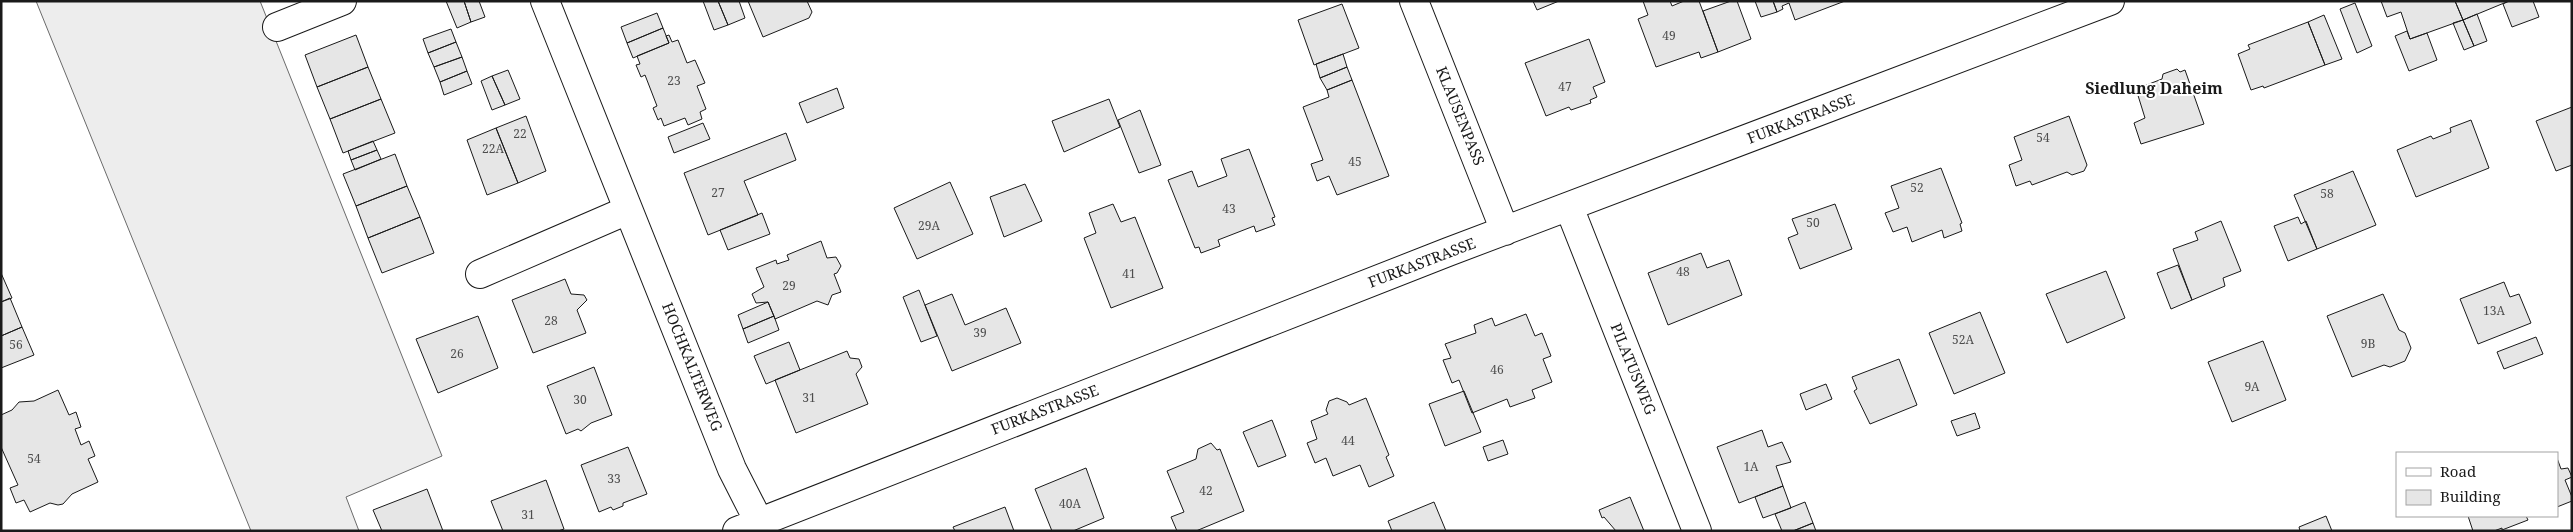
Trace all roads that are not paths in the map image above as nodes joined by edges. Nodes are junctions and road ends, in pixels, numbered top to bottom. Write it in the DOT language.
graph roads {
  1 [pos="342,1"];
  2 [pos="1414,1"];
  3 [pos="2110,1"];
  4 [pos="549,3"];
  5 [pos="277,27"];
  6 [pos="1569,207"];
  7 [pos="628,210"];
  8 [pos="1505,231"];
  9 [pos="480,274"];
  10 [pos="748,526"];
  11 [pos="1697,531"];
  1 -- 5 [label="street"];
  2 -- 8 [label="street, KLAUSENPASS"];
  3 -- 6 [label="street, FURKASTRASSE"];
  4 -- 7 [label="street, HOCHKALTERWEG"];
  6 -- 8 [label="street, FURKASTRASSE"];
  6 -- 11 [label="street, PILATUSWEG"];
  7 -- 9 [label="street"];
  7 -- 10 [label="street, HOCHKALTERWEG"];
  8 -- 10 [label="street, FURKASTRASSE"];
}
